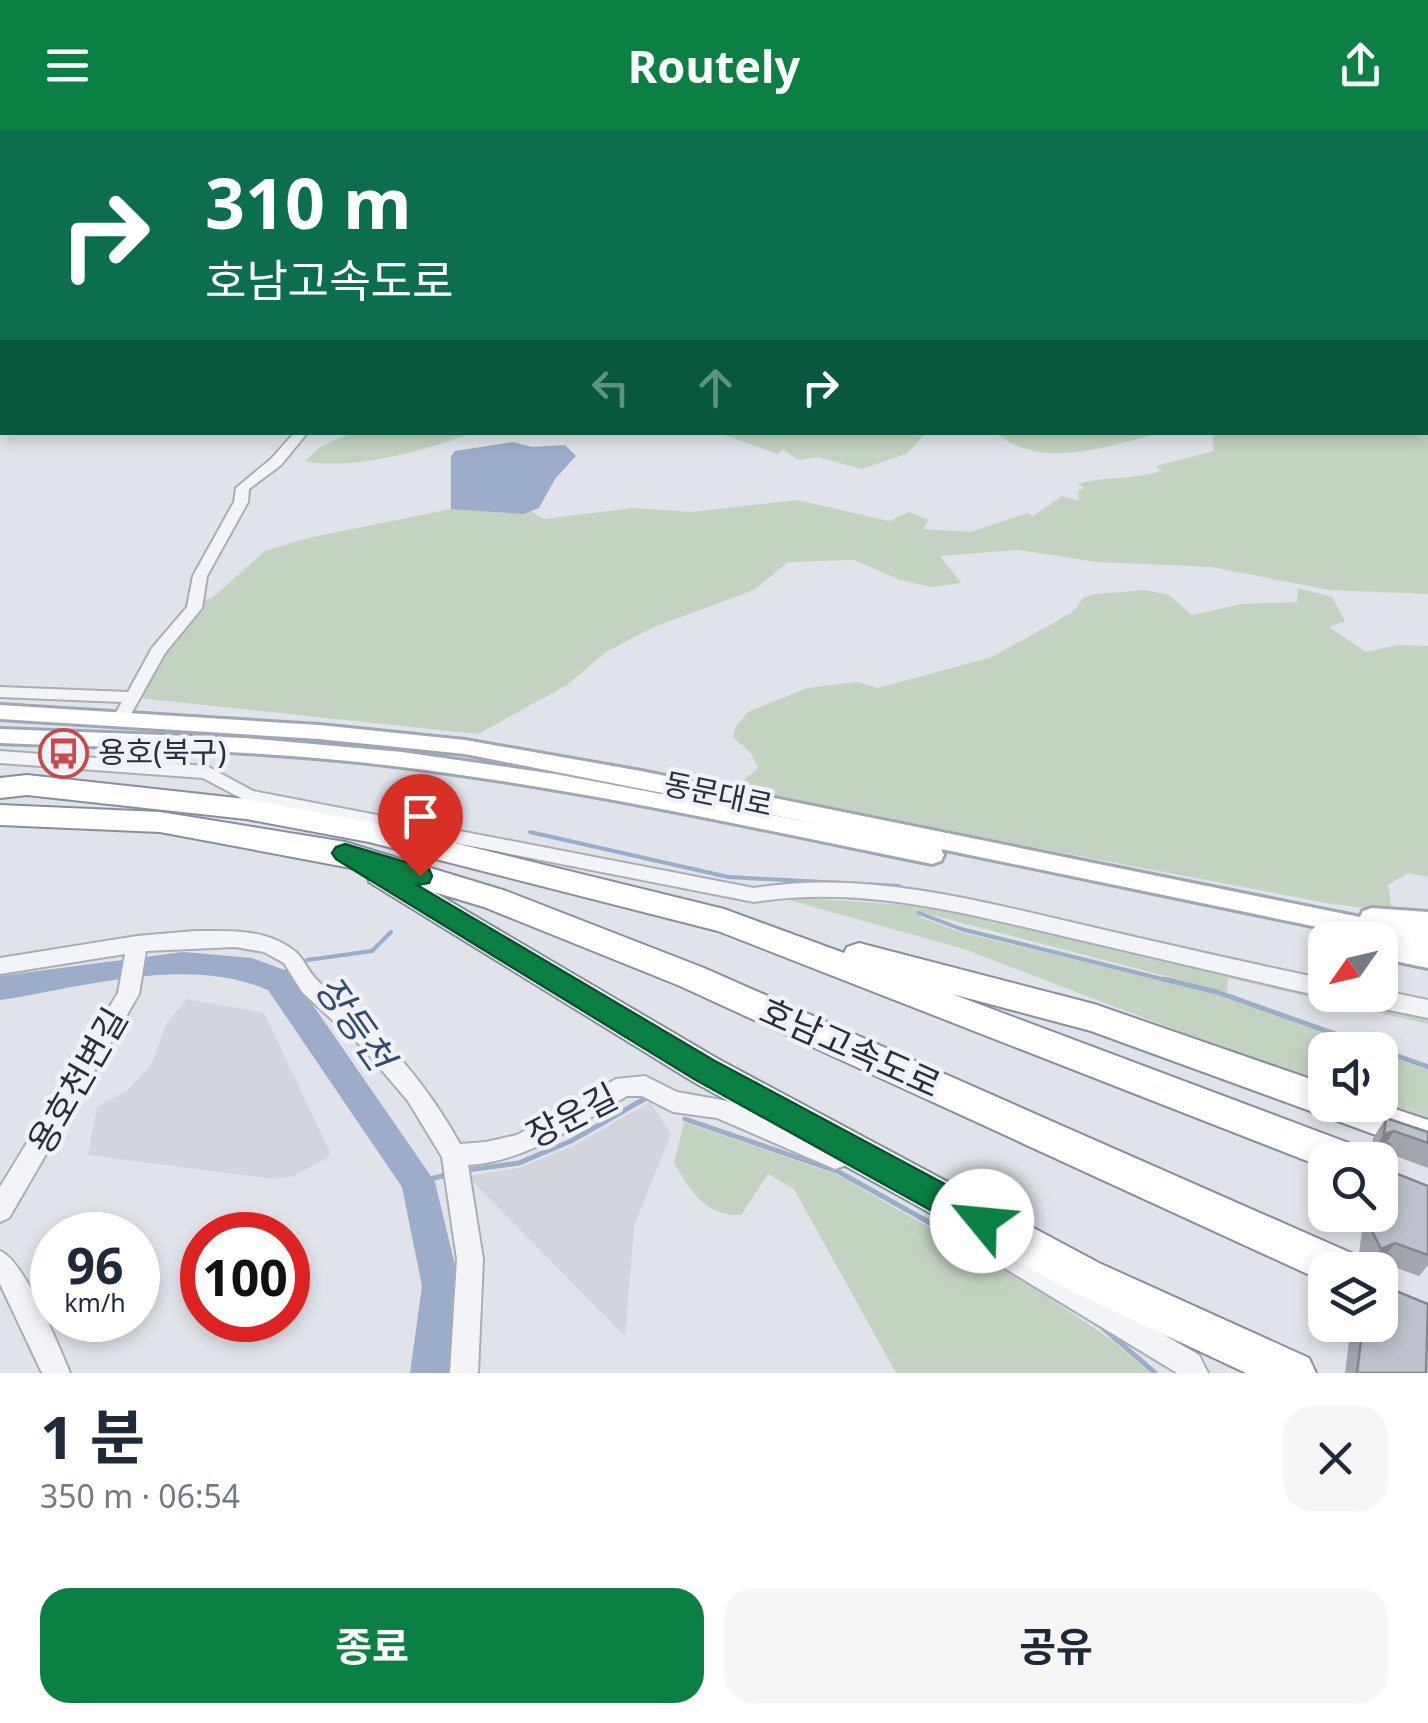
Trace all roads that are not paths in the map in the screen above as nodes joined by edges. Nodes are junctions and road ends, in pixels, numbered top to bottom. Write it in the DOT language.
graph roads {
  1 [pos="299,435"];
  2 [pos="133,696"];
  3 [pos="2,710"];
  4 [pos="120,720"];
  5 [pos="0,736"];
  6 [pos="0,756"];
  7 [pos="0,788"];
  8 [pos="0,815"];
  9 [pos="345,853"];
  10 [pos="511,865"];
  11 [pos="1366,922"];
  12 [pos="1428,922"];
  13 [pos="1308,924"];
  14 [pos="1308,925"];
  15 [pos="1398,938"];
  16 [pos="1428,941"];
  17 [pos="137,947"];
  18 [pos="1398,952"];
  19 [pos="1428,958"];
  20 [pos="0,966"];
  21 [pos="1308,984"];
  22 [pos="1398,1003"];
  23 [pos="1428,1009"];
  24 [pos="1308,1094"];
  25 [pos="1386,1122"];
  26 [pos="1428,1137"];
  27 [pos="1308,1144"];
  28 [pos="454,1155"];
  29 [pos="0,1210"];
  30 [pos="1308,1254"];
  31 [pos="0,1263"];
  32 [pos="56,1373"];
  33 [pos="464,1373"];
  34 [pos="1194,1373"];
  35 [pos="1294,1373"];
  1 -- 2 [label="street"];
  2 -- 3 [label="street"];
  2 -- 4 [label="street"];
  3 -- 4 [label="main road, 동문대로"];
  4 -- 13 [label="main road, 동문대로"];
  5 -- 14 [label="main road, 동문대로"];
  6 -- 21 [label="street"];
  7 -- 10 [label="highway"];
  8 -- 9 [label="highway, 호남고속도로"];
  9 -- 30 [label="highway, 호남고속도로"];
  9 -- 35 [label="highway, 호남고속도로"];
  10 -- 24 [label="highway"];
  10 -- 27 [label="highway"];
  11 -- 12 [label="main road"];
  15 -- 16 [label="main road, 동문대로"];
  17 -- 20 [label="street"];
  17 -- 28 [label="street"];
  17 -- 29 [label="street, 용호천변길"];
  18 -- 19 [label="main road"];
  22 -- 23 [label="street"];
  25 -- 26 [label="highway"];
  28 -- 33 [label="street"];
  28 -- 34 [label="street, 장운길"];
  31 -- 32 [label="street"];
}
